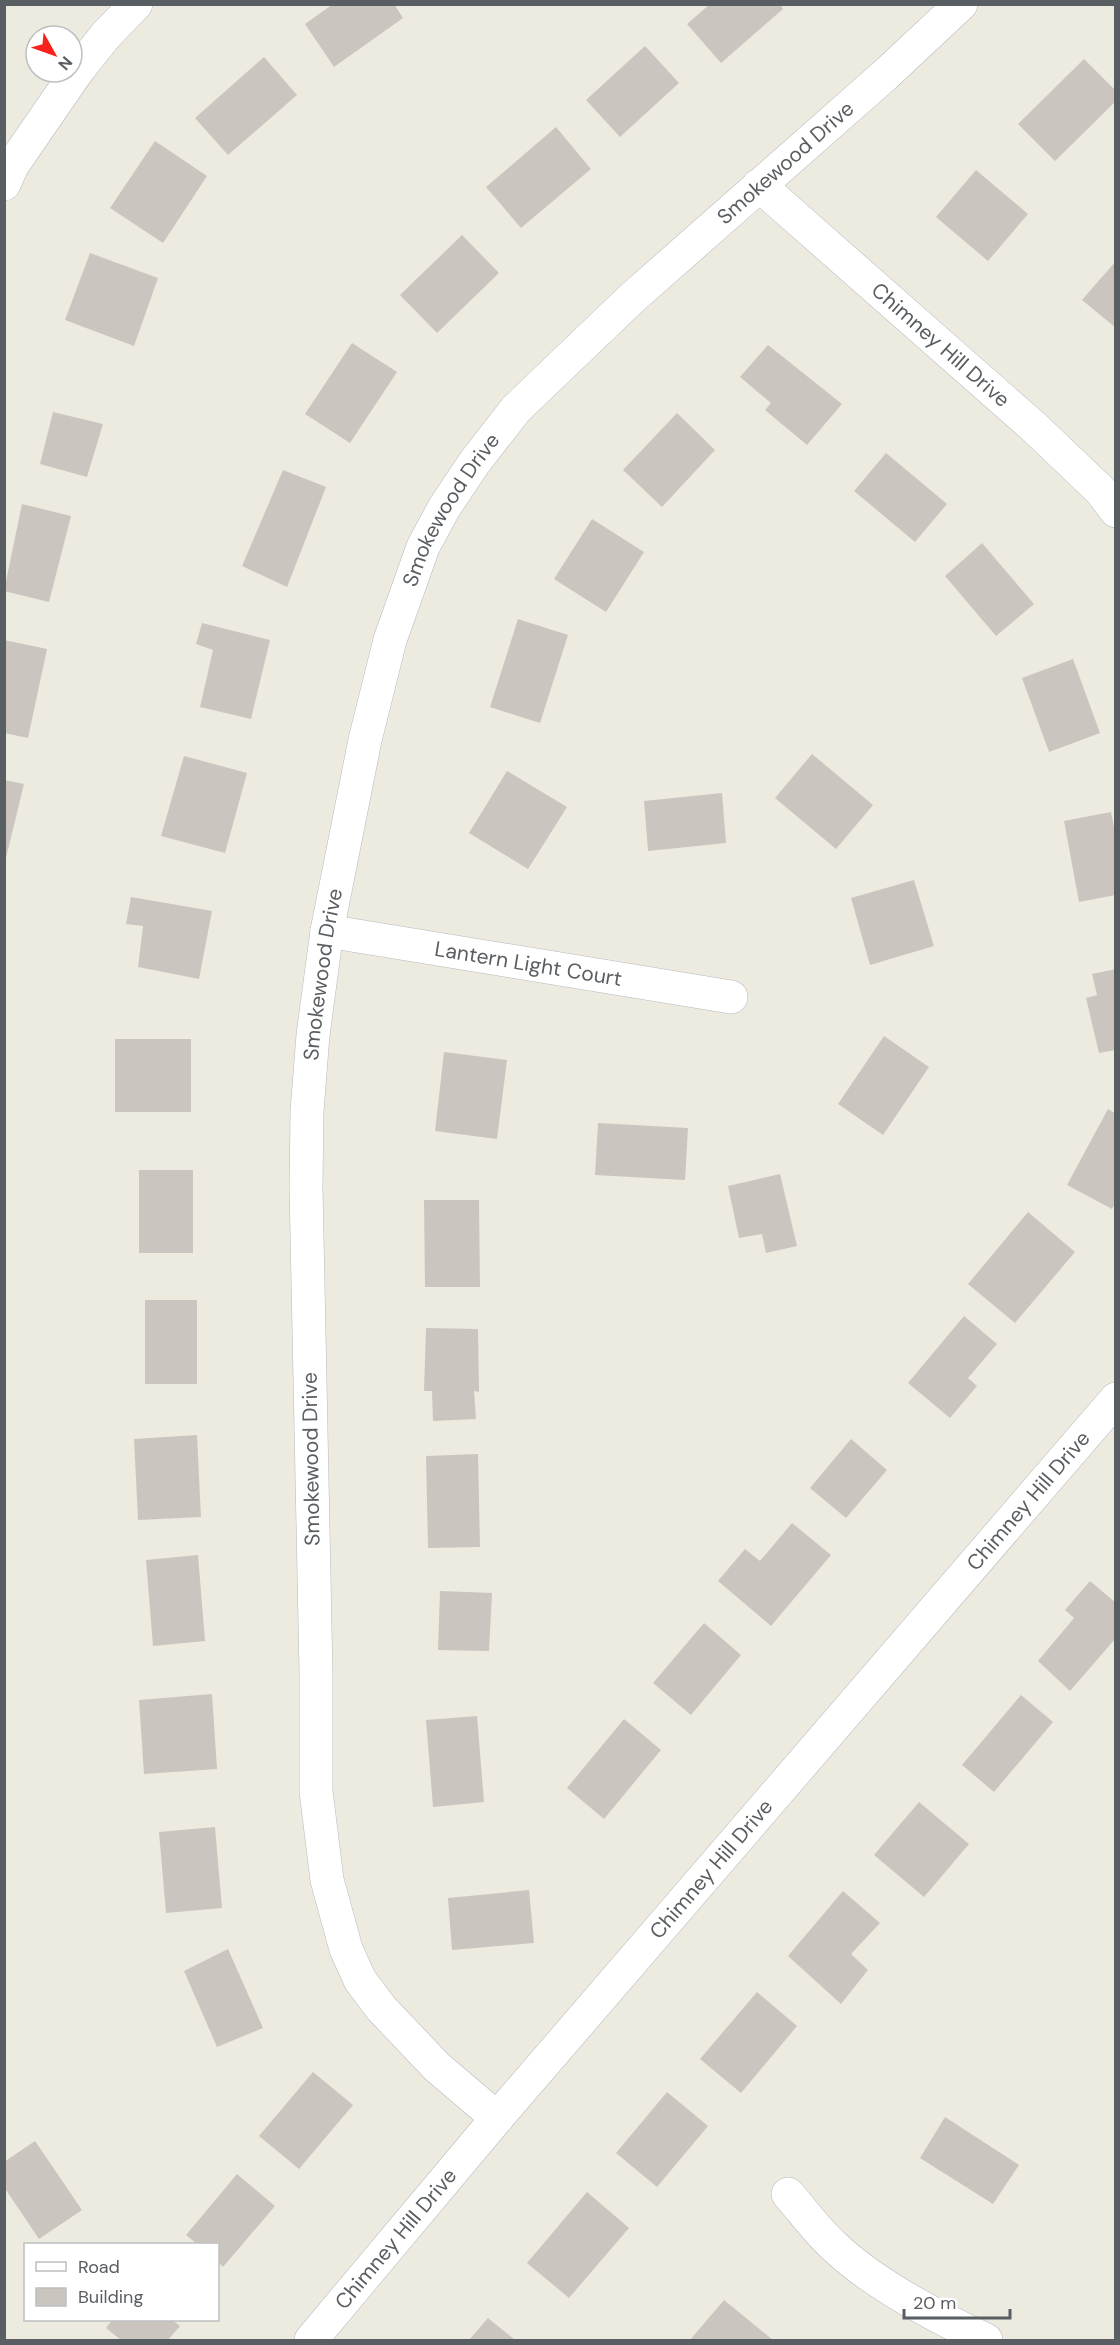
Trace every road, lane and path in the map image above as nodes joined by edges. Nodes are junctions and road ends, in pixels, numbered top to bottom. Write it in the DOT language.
graph roads {
  1 [pos="136,4"];
  2 [pos="961,4"];
  3 [pos="4,183"];
  4 [pos="759,185"];
  5 [pos="1116,511"];
  6 [pos="327,931"];
  7 [pos="731,997"];
  8 [pos="1116,1399"];
  9 [pos="497,2118"];
  10 [pos="788,2194"];
  11 [pos="310,2340"];
  12 [pos="986,2340"];
  1 -- 3 [label="street"];
  2 -- 4 [label="street, Smokewood Drive"];
  4 -- 5 [label="street, Chimney Hill Drive"];
  4 -- 6 [label="street, Smokewood Drive"];
  6 -- 7 [label="street, Lantern Light Court"];
  6 -- 9 [label="street, Smokewood Drive"];
  8 -- 9 [label="street, Chimney Hill Drive"];
  9 -- 11 [label="street, Chimney Hill Drive"];
  10 -- 12 [label="street"];
}
